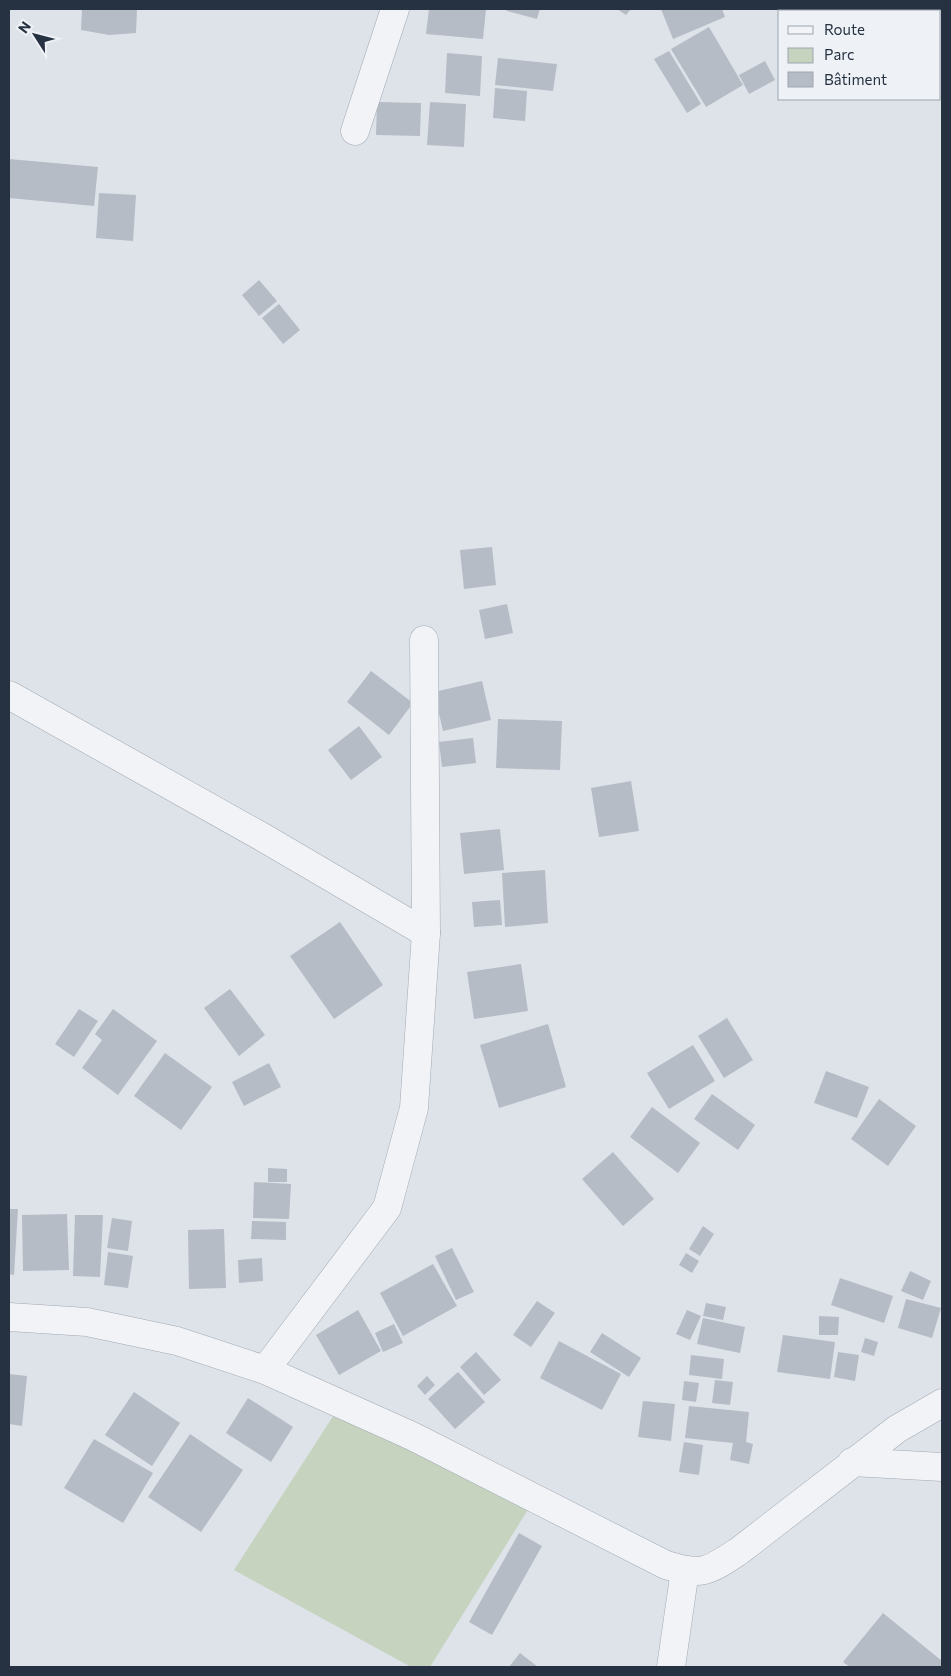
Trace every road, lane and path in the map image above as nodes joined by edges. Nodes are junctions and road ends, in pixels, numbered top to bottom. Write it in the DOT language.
graph roads {
  1 [pos="395,9"];
  2 [pos="354,131"];
  3 [pos="424,640"];
  4 [pos="9,696"];
  5 [pos="426,933"];
  6 [pos="9,1317"];
  7 [pos="265,1370"];
  8 [pos="942,1403"];
  9 [pos="852,1462"];
  10 [pos="942,1467"];
  11 [pos="685,1570"];
  12 [pos="671,1667"];
  1 -- 2 [label="street"];
  3 -- 5 [label="street"];
  4 -- 5 [label="street"];
  5 -- 7 [label="street"];
  6 -- 7 [label="street"];
  7 -- 11 [label="street"];
  8 -- 9 [label="street"];
  9 -- 10 [label="street"];
  9 -- 11 [label="street"];
  11 -- 12 [label="street"];
}
